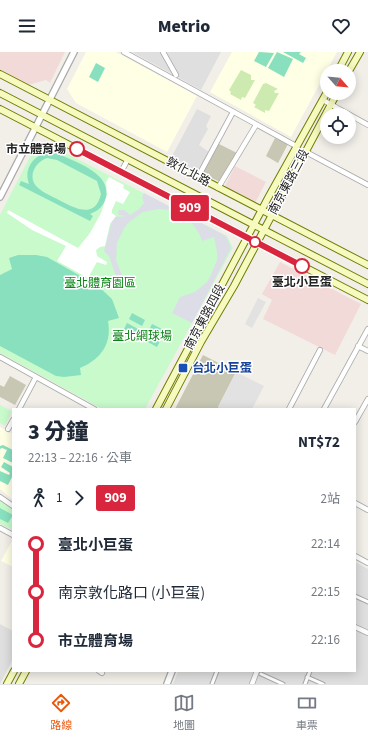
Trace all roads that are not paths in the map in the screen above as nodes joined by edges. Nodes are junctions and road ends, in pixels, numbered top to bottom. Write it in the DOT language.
graph roads {
  1 [pos="74,52"];
  2 [pos="124,52"];
  3 [pos="163,52"];
  4 [pos="348,52"];
  5 [pos="360,52"];
  6 [pos="342,64"];
  7 [pos="353,64"];
  8 [pos="0,74"];
  9 [pos="176,75"];
  10 [pos="0,92"];
  11 [pos="50,100"];
  12 [pos="322,100"];
  13 [pos="334,100"];
  14 [pos="331,105"];
  15 [pos="0,109"];
  16 [pos="233,112"];
  17 [pos="42,115"];
  18 [pos="256,124"];
  19 [pos="368,125"];
  20 [pos="36,128"];
  21 [pos="296,146"];
  22 [pos="306,152"];
  23 [pos="128,159"];
  24 [pos="121,172"];
  25 [pos="198,177"];
  26 [pos="368,185"];
  27 [pos="218,188"];
  28 [pos="0,197"];
  29 [pos="262,211"];
  30 [pos="271,216"];
  31 [pos="254,225"];
  32 [pos="264,230"];
  33 [pos="248,238"];
  34 [pos="257,243"];
  35 [pos="368,265"];
  36 [pos="368,284"];
  37 [pos="368,300"];
  38 [pos="368,329"];
  39 [pos="358,346"];
  40 [pos="320,350"];
  41 [pos="368,351"];
  42 [pos="0,357"];
  43 [pos="36,377"];
  44 [pos="368,399"];
  45 [pos="20,408"];
  46 [pos="92,408"];
  47 [pos="157,408"];
  48 [pos="167,408"];
  49 [pos="290,408"];
  50 [pos="325,408"];
  51 [pos="356,420"];
  52 [pos="12,422"];
  53 [pos="8,429"];
  54 [pos="0,497"];
  55 [pos="356,504"];
  56 [pos="12,505"];
  57 [pos="368,510"];
  58 [pos="0,528"];
  59 [pos="12,534"];
  60 [pos="356,558"];
  61 [pos="368,563"];
  62 [pos="356,596"];
  63 [pos="368,602"];
  64 [pos="356,627"];
  65 [pos="368,633"];
  66 [pos="13,672"];
  67 [pos="25,672"];
  68 [pos="172,672"];
  69 [pos="217,672"];
  70 [pos="259,672"];
  71 [pos="310,672"];
  72 [pos="308,677"];
  73 [pos="7,684"];
  74 [pos="19,684"];
  75 [pos="167,684"];
  76 [pos="212,684"];
  77 [pos="252,684"];
  78 [pos="283,684"];
  79 [pos="305,684"];
  80 [pos="323,684"];
  1 -- 11 [label="street"];
  2 -- 16 [label="street"];
  3 -- 9 [label="street"];
  4 -- 6 [label="main road"];
  5 -- 7 [label="main road"];
  8 -- 11 [label="main road, 敦化北路"];
  10 -- 17 [label="main road, 敦化北路"];
  11 -- 17 [label="street"];
  11 -- 25 [label="main road, 敦化北路"];
  12 -- 14 [label="street"];
  12 -- 21 [label="main road, 南京東路三段"];
  13 -- 14 [label="main road, 南京東路三段"];
  14 -- 19 [label="street"];
  14 -- 22 [label="main road, 南京東路三段"];
  15 -- 20 [label="main road"];
  16 -- 18 [label="street"];
  16 -- 25 [label="street"];
  17 -- 20 [label="street"];
  17 -- 23 [label="main road, 敦化北路"];
  18 -- 21 [label="street"];
  18 -- 27 [label="street"];
  20 -- 24 [label="main road"];
  20 -- 28 [label="street"];
  21 -- 29 [label="main road, 南京東路三段"];
  22 -- 26 [label="street"];
  22 -- 30 [label="main road, 南京東路三段"];
  23 -- 24 [label="street"];
  23 -- 31 [label="main road, 敦化北路"];
  24 -- 33 [label="main road"];
  25 -- 27 [label="main road, 敦化北路"];
  27 -- 29 [label="main road, 敦化北路"];
  29 -- 30 [label="main road, 敦化北路"];
  29 -- 31 [label="main road, 南京東路三段"];
  30 -- 32 [label="main road, 南京東路三段"];
  30 -- 35 [label="main road, 敦化北路"];
  31 -- 32 [label="main road, 敦化北路"];
  31 -- 33 [label="main road, 南京東路四段"];
  32 -- 34 [label="main road, 南京東路四段"];
  32 -- 36 [label="main road, 敦化北路"];
  33 -- 34 [label="main road"];
  33 -- 47 [label="main road, 南京東路四段"];
  34 -- 37 [label="main road"];
  34 -- 48 [label="main road, 南京東路四段"];
  38 -- 39 [label="street"];
  39 -- 41 [label="street"];
  39 -- 50 [label="street"];
  40 -- 49 [label="street"];
  42 -- 43 [label="street"];
  43 -- 45 [label="street"];
  43 -- 46 [label="street"];
  44 -- 51 [label="street"];
  52 -- 53 [label="street"];
  54 -- 56 [label="street"];
  55 -- 57 [label="street"];
  58 -- 59 [label="street"];
  60 -- 61 [label="street"];
  62 -- 63 [label="street"];
  64 -- 65 [label="street"];
  66 -- 73 [label="main road"];
  67 -- 74 [label="main road"];
  68 -- 75 [label="street"];
  69 -- 76 [label="street"];
  70 -- 77 [label="street"];
  70 -- 78 [label="street"];
  71 -- 72 [label="street"];
  72 -- 79 [label="street"];
  72 -- 80 [label="street"];
}
